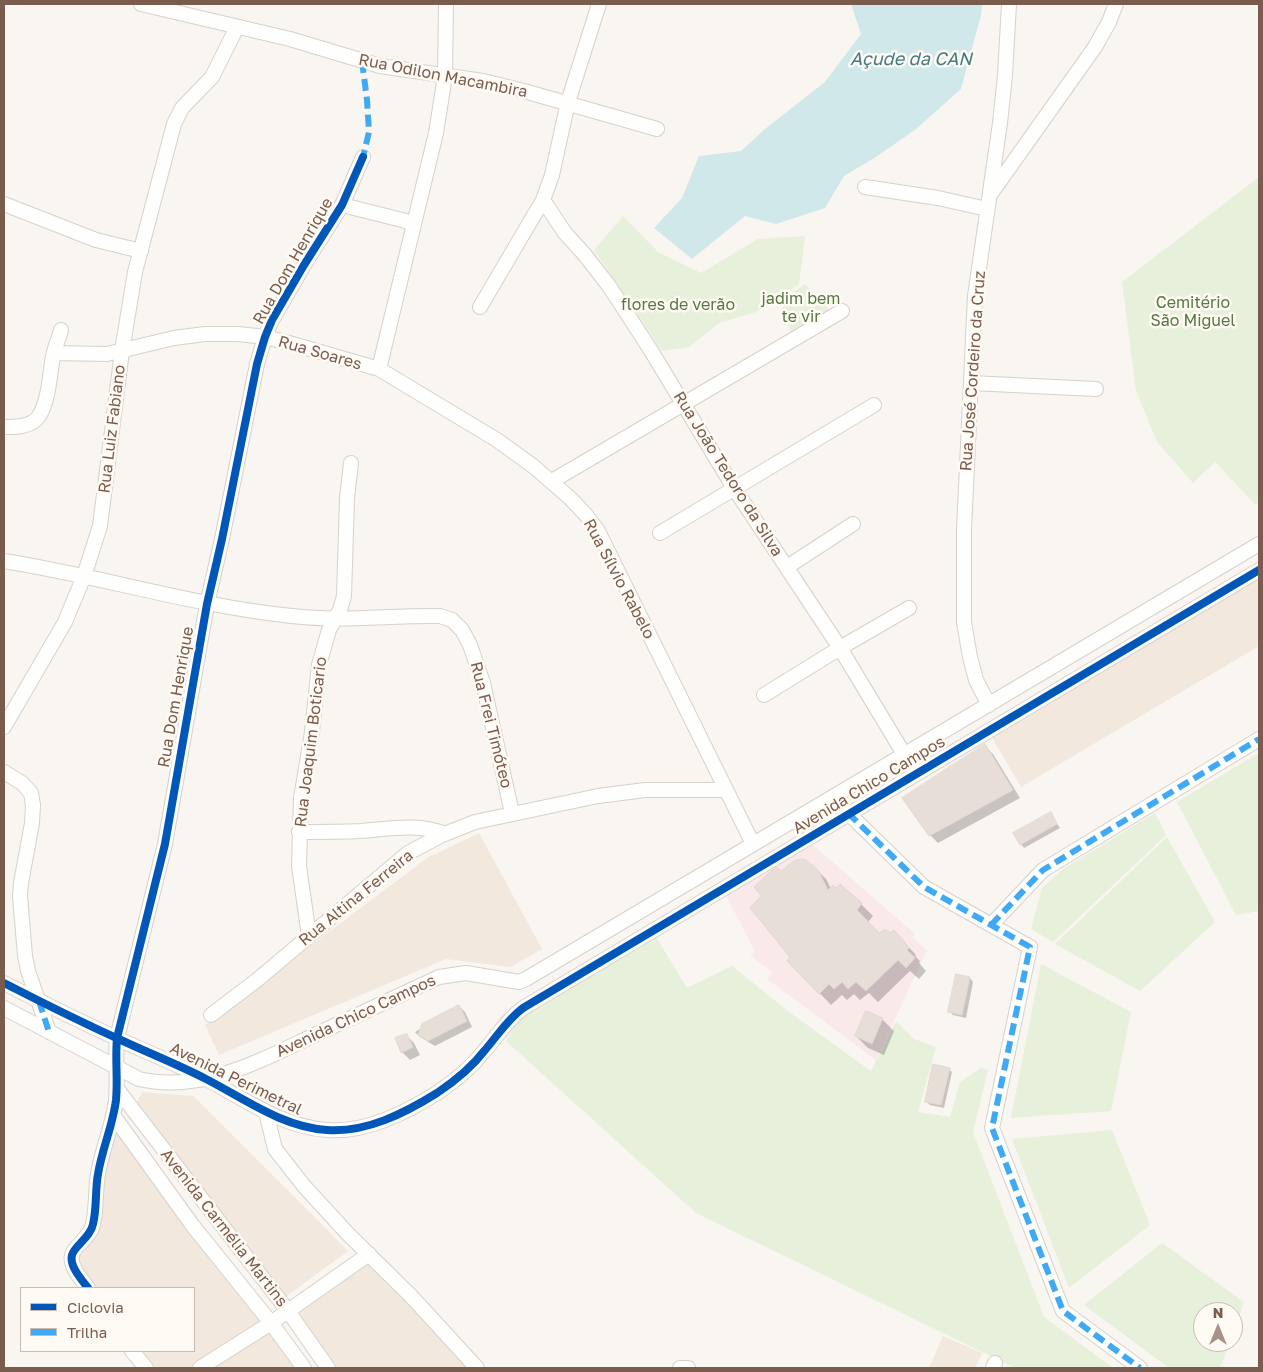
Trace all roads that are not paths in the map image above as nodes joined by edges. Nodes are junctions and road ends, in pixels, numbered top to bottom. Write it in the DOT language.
graph roads {
  1 [pos="146,4"];
  2 [pos="446,4"];
  3 [pos="599,4"];
  4 [pos="1009,4"];
  5 [pos="1116,4"];
  6 [pos="237,27"];
  7 [pos="446,76"];
  8 [pos="568,102"];
  9 [pos="657,129"];
  10 [pos="363,157"];
  11 [pos="866,187"];
  12 [pos="543,200"];
  13 [pos="988,202"];
  14 [pos="4,204"];
  15 [pos="342,205"];
  16 [pos="414,223"];
  17 [pos="140,251"];
  18 [pos="480,307"];
  19 [pos="842,311"];
  20 [pos="61,330"];
  21 [pos="264,337"];
  22 [pos="122,351"];
  23 [pos="54,353"];
  24 [pos="379,369"];
  25 [pos="971,383"];
  26 [pos="1096,390"];
  27 [pos="683,404"];
  28 [pos="874,405"];
  29 [pos="4,427"];
  30 [pos="351,463"];
  31 [pos="552,481"];
  32 [pos="734,488"];
  33 [pos="853,524"];
  34 [pos="660,533"];
  35 [pos="1259,544"];
  36 [pos="4,561"];
  37 [pos="787,568"];
  38 [pos="1259,570"];
  39 [pos="84,576"];
  40 [pos="1190,586"];
  41 [pos="207,604"];
  42 [pos="1202,604"];
  43 [pos="909,608"];
  44 [pos="334,619"];
  45 [pos="840,648"];
  46 [pos="764,695"];
  47 [pos="989,705"];
  48 [pos="4,727"];
  49 [pos="1259,739"];
  50 [pos="904,754"];
  51 [pos="4,772"];
  52 [pos="917,772"];
  53 [pos="726,790"];
  54 [pos="512,814"];
  55 [pos="848,814"];
  56 [pos="299,832"];
  57 [pos="446,834"];
  58 [pos="753,844"];
  59 [pos="654,903"];
  60 [pos="666,922"];
  61 [pos="991,925"];
  62 [pos="309,936"];
  63 [pos="4,983"];
  64 [pos="39,1000"];
  65 [pos="4,1008"];
  66 [pos="211,1015"];
  67 [pos="49,1032"];
  68 [pos="498,1032"];
  69 [pos="117,1038"];
  70 [pos="116,1067"];
  71 [pos="206,1079"];
  72 [pos="117,1089"];
  73 [pos="266,1112"];
  74 [pos="113,1116"];
  75 [pos="369,1254"];
  76 [pos="87,1287"];
  77 [pos="288,1311"];
  78 [pos="271,1323"];
  79 [pos="133,1352"];
  80 [pos="146,1368"];
  81 [pos="200,1368"];
  82 [pos="304,1368"];
  83 [pos="328,1368"];
  84 [pos="477,1368"];
  85 [pos="680,1368"];
  86 [pos="688,1368"];
  87 [pos="1140,1368"];
  1 -- 6 [label="street, Rua Odilon Macambira"];
  2 -- 7 [label="street"];
  3 -- 8 [label="street"];
  4 -- 13 [label="street, Rua José Cordeiro da Cruz"];
  5 -- 13 [label="street"];
  6 -- 7 [label="street, Rua Odilon Macambira"];
  6 -- 17 [label="street, Rua Luiz Fabiano"];
  7 -- 8 [label="street, Rua Odilon Macambira"];
  7 -- 16 [label="street"];
  8 -- 9 [label="street, Rua Odilon Macambira"];
  8 -- 12 [label="street"];
  10 -- 15 [label="street, Rua Dom Henrique"];
  11 -- 13 [label="street"];
  12 -- 18 [label="street"];
  12 -- 27 [label="street, Rua João Tedoro da Silva"];
  13 -- 25 [label="street, Rua José Cordeiro da Cruz"];
  14 -- 17 [label="street"];
  15 -- 16 [label="street"];
  15 -- 21 [label="street, Rua Dom Henrique"];
  16 -- 24 [label="street"];
  17 -- 22 [label="street, Rua Luiz Fabiano"];
  19 -- 27 [label="street"];
  20 -- 23 [label="street"];
  21 -- 22 [label="street, Rua Soares"];
  21 -- 24 [label="street, Rua Soares"];
  21 -- 41 [label="street, Rua Dom Henrique"];
  22 -- 23 [label="street, Rua Soares"];
  22 -- 39 [label="street, Rua Luiz Fabiano"];
  23 -- 29 [label="street"];
  24 -- 31 [label="street, Rua Sílvio Rabelo"];
  25 -- 26 [label="street"];
  25 -- 47 [label="street, Rua José Cordeiro da Cruz"];
  27 -- 31 [label="street"];
  27 -- 32 [label="street, Rua João Tedoro da Silva"];
  28 -- 32 [label="street"];
  30 -- 44 [label="street, Rua Joaquim Boticario"];
  31 -- 53 [label="street, Rua Sílvio Rabelo"];
  32 -- 34 [label="street"];
  32 -- 37 [label="street, Rua João Tedoro da Silva"];
  33 -- 37 [label="street"];
  35 -- 40 [label="street, Avenida Chico Campos"];
  36 -- 39 [label="street, Rua Frei Timóteo"];
  37 -- 45 [label="street, Rua João Tedoro da Silva"];
  38 -- 42 [label="street, Avenida Chico Campos"];
  39 -- 41 [label="street, Rua Frei Timóteo"];
  39 -- 48 [label="street, Rua Luiz Fabiano"];
  40 -- 42 [label="street"];
  40 -- 47 [label="street, Avenida Chico Campos"];
  41 -- 44 [label="street, Rua Frei Timóteo"];
  41 -- 69 [label="street, Rua Dom Henrique"];
  42 -- 52 [label="street, Avenida Chico Campos"];
  43 -- 45 [label="street"];
  44 -- 54 [label="street, Rua Frei Timóteo"];
  44 -- 56 [label="street, Rua Joaquim Boticario"];
  45 -- 46 [label="street"];
  45 -- 50 [label="street, Rua João Tedoro da Silva"];
  47 -- 50 [label="street, Avenida Chico Campos"];
  49 -- 61 [label="street"];
  50 -- 52 [label="street, Rua João Tedoro da Silva"];
  50 -- 58 [label="street, Avenida Chico Campos"];
  51 -- 64 [label="street"];
  52 -- 55 [label="street, Avenida Chico Campos"];
  53 -- 54 [label="street, Rua Altina Ferreira"];
  53 -- 58 [label="street, Rua Sílvio Rabelo"];
  54 -- 57 [label="street, Rua Altina Ferreira"];
  55 -- 60 [label="street, Avenida Chico Campos"];
  55 -- 61 [label="street"];
  56 -- 57 [label="street"];
  56 -- 62 [label="street, Rua Joaquim Boticario"];
  57 -- 62 [label="street, Rua Altina Ferreira"];
  58 -- 59 [label="street, Avenida Chico Campos"];
  59 -- 60 [label="street"];
  59 -- 71 [label="street, Avenida Chico Campos"];
  60 -- 68 [label="street, Avenida Chico Campos"];
  61 -- 87 [label="street"];
  62 -- 66 [label="street, Rua Altina Ferreira"];
  63 -- 64 [label="street, Avenida Perimetral"];
  64 -- 67 [label="street"];
  64 -- 69 [label="street, Avenida Perimetral"];
  65 -- 67 [label="street, Avenida Chico Campos"];
  67 -- 70 [label="street, Avenida Chico Campos"];
  68 -- 73 [label="street, Avenida Perimetral"];
  69 -- 70 [label="street, Rua Dom Henrique"];
  69 -- 71 [label="street, Avenida Perimetral"];
  70 -- 71 [label="street, Avenida Chico Campos"];
  70 -- 72 [label="street, Rua Dom Henrique"];
  71 -- 73 [label="street, Avenida Perimetral"];
  72 -- 74 [label="street, Rua Dom Henrique"];
  72 -- 77 [label="street, Avenida Carmélia Martins"];
  73 -- 75 [label="street"];
  74 -- 76 [label="street, Rua Dom Henrique"];
  74 -- 78 [label="street, Avenida Carmélia Martins"];
  75 -- 77 [label="street"];
  75 -- 84 [label="street"];
  77 -- 78 [label="street"];
  77 -- 83 [label="street, Avenida Carmélia Martins"];
  78 -- 81 [label="street"];
  78 -- 82 [label="street, Avenida Carmélia Martins"];
  79 -- 80 [label="street"];
  85 -- 86 [label="street"];
}
